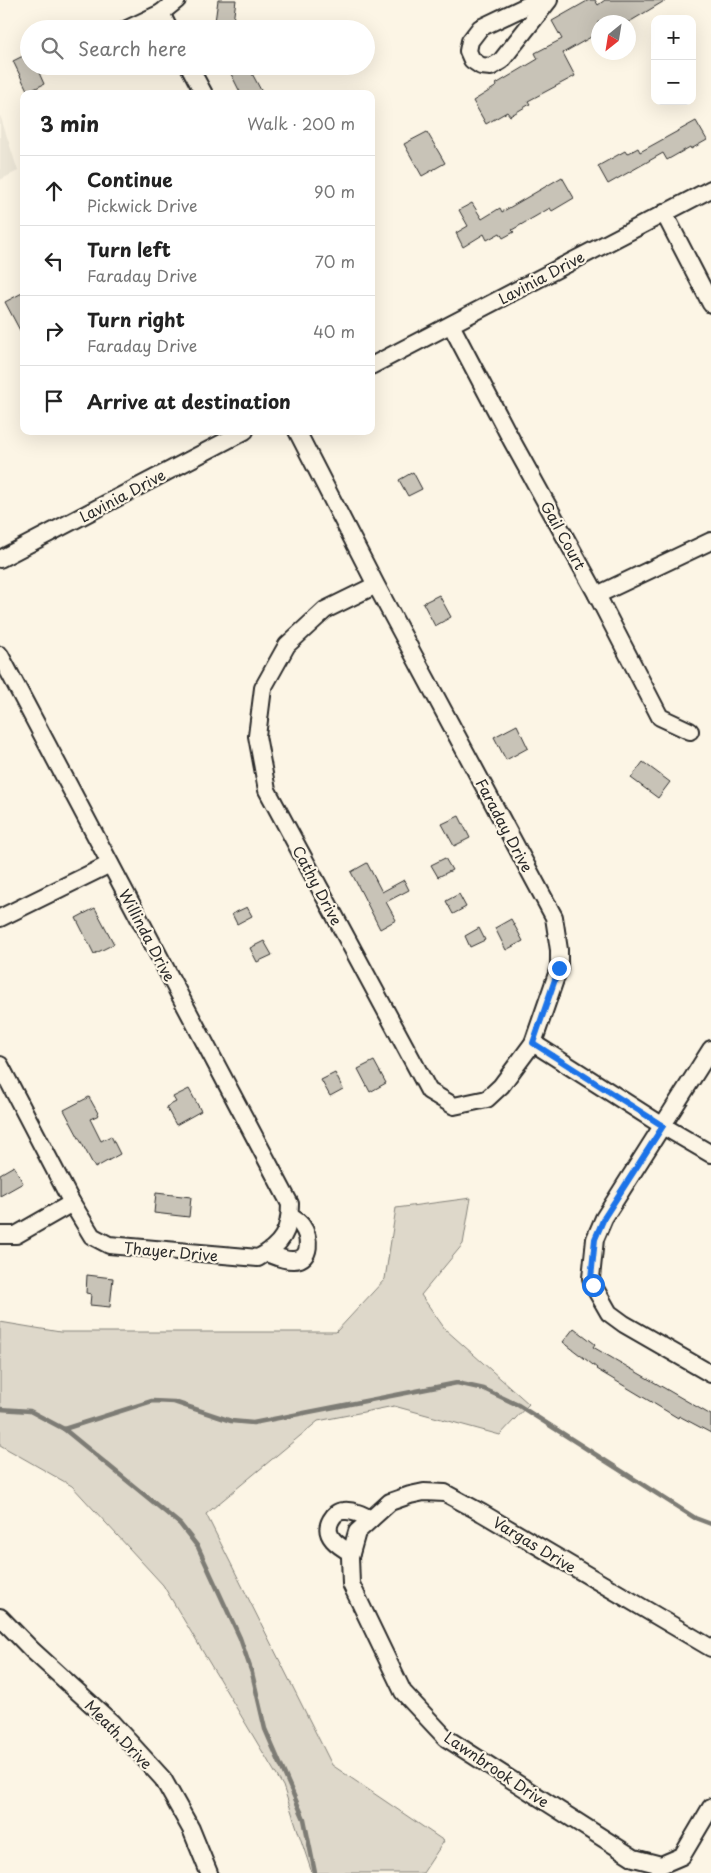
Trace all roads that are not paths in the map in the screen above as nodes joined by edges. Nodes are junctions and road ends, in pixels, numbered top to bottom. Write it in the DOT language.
graph roads {
  1 [pos="177,0"];
  2 [pos="539,0"];
  3 [pos="549,0"];
  4 [pos="161,13"];
  5 [pos="146,20"];
  6 [pos="165,20"];
  7 [pos="194,75"];
  8 [pos="202,90"];
  9 [pos="711,189"];
  10 [pos="664,213"];
  11 [pos="711,304"];
  12 [pos="451,324"];
  13 [pos="375,364"];
  14 [pos="237,435"];
  15 [pos="298,435"];
  16 [pos="711,541"];
  17 [pos="0,559"];
  18 [pos="376,585"];
  19 [pos="597,595"];
  20 [pos="0,655"];
  21 [pos="690,731"];
  22 [pos="110,864"];
  23 [pos="0,918"];
  24 [pos="533,1043"];
  25 [pos="711,1049"];
  26 [pos="0,1065"];
  27 [pos="663,1126"];
  28 [pos="711,1154"];
  29 [pos="72,1203"];
  30 [pos="290,1216"];
  31 [pos="0,1235"];
  32 [pos="267,1253"];
  33 [pos="711,1374"];
  34 [pos="371,1519"];
  35 [pos="357,1532"];
  36 [pos="351,1553"];
  37 [pos="0,1617"];
  38 [pos="711,1648"];
  39 [pos="711,1807"];
  40 [pos="209,1873"];
  1 -- 4 [label="street"];
  2 -- 3 [label="street"];
  4 -- 5 [label="street"];
  4 -- 6 [label="street"];
  7 -- 8 [label="street"];
  9 -- 10 [label="street, Lavinia Drive"];
  10 -- 11 [label="street"];
  10 -- 12 [label="street, Lavinia Drive"];
  12 -- 13 [label="street, Lavinia Drive"];
  12 -- 19 [label="street, Gail Court"];
  14 -- 17 [label="street, Lavinia Drive"];
  15 -- 18 [label="street, Faraday Drive"];
  16 -- 19 [label="street"];
  18 -- 24 [label="street, Faraday Drive"];
  18 -- 24 [label="street, Cathy Drive"];
  19 -- 21 [label="street, Gail Court"];
  20 -- 22 [label="street, Willinda Drive"];
  22 -- 23 [label="street"];
  22 -- 30 [label="street, Willinda Drive"];
  24 -- 27 [label="street"];
  25 -- 27 [label="street"];
  26 -- 29 [label="street, Thayer Drive"];
  27 -- 28 [label="street"];
  27 -- 33 [label="street"];
  29 -- 31 [label="street"];
  29 -- 32 [label="street, Thayer Drive"];
  30 -- 32 [label="street"];
  30 -- 32 [label="street, Willinda Drive"];
  34 -- 35 [label="street, Vargas Drive"];
  34 -- 36 [label="street"];
  34 -- 38 [label="street, Vargas Drive"];
  35 -- 36 [label="street, Lawnbrook Drive"];
  36 -- 39 [label="street, Lawnbrook Drive"];
  37 -- 40 [label="street, Meath Drive"];
}
